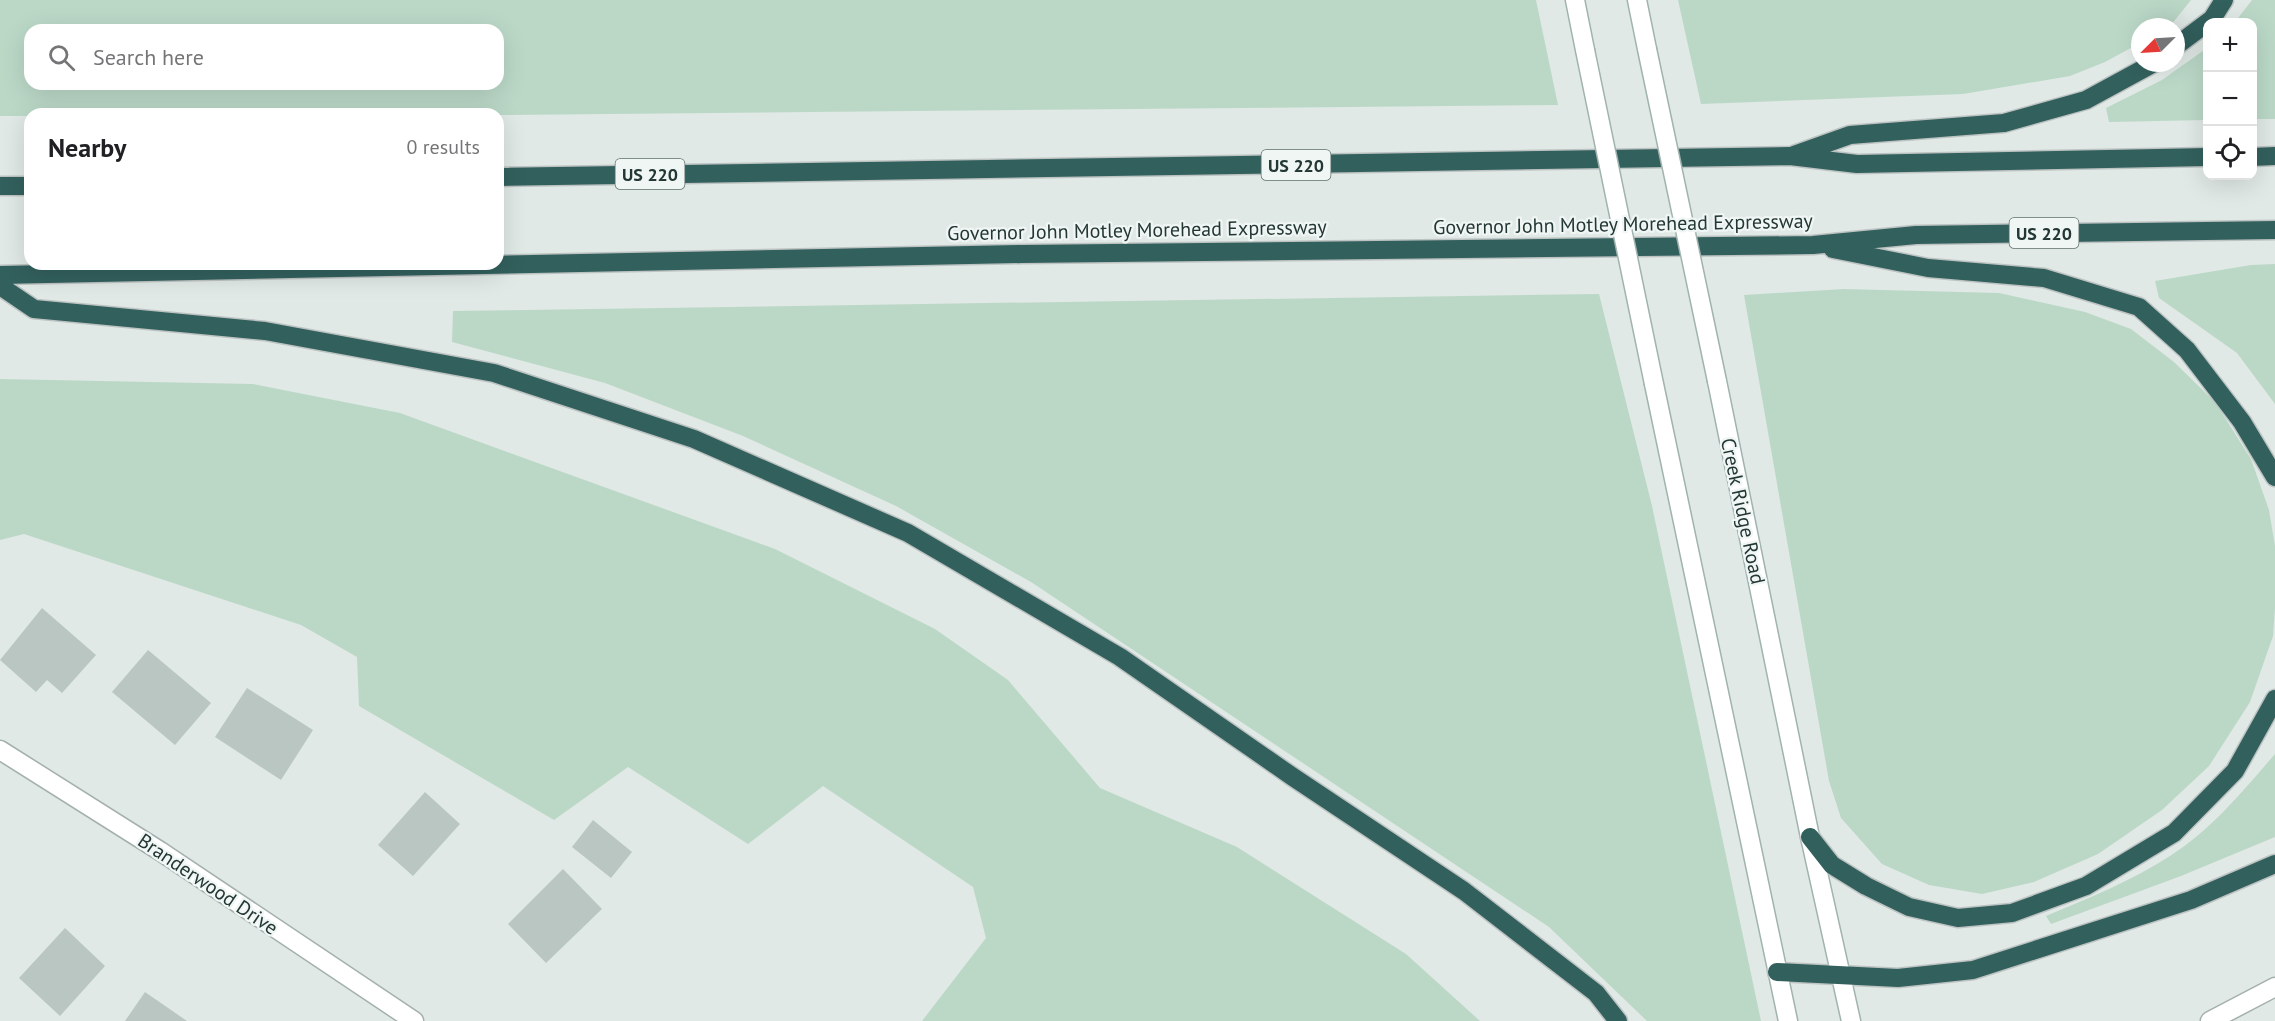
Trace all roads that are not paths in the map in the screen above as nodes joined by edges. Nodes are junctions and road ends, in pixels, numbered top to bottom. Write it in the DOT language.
graph roads {
  1 [pos="1575,0"];
  2 [pos="1637,0"];
  3 [pos="2224,0"];
  4 [pos="2185,39"];
  5 [pos="2137,72"];
  6 [pos="1790,156"];
  7 [pos="2275,156"];
  8 [pos="2203,157"];
  9 [pos="2257,157"];
  10 [pos="504,177"];
  11 [pos="0,186"];
  12 [pos="24,186"];
  13 [pos="2275,230"];
  14 [pos="1813,245"];
  15 [pos="504,265"];
  16 [pos="243,270"];
  17 [pos="0,275"];
  18 [pos="0,286"];
  19 [pos="2275,477"];
  20 [pos="2275,699"];
  21 [pos="0,750"];
  22 [pos="1810,837"];
  23 [pos="2275,864"];
  24 [pos="1777,972"];
  25 [pos="1842,977"];
  26 [pos="2275,987"];
  27 [pos="414,1021"];
  28 [pos="1618,1021"];
  29 [pos="1788,1021"];
  30 [pos="1851,1021"];
  31 [pos="2210,1021"];
  1 -- 24 [label="main road, bridge"];
  2 -- 22 [label="main road, Creek Ridge Road, bridge"];
  3 -- 4 [label="highway"];
  5 -- 6 [label="highway"];
  6 -- 8 [label="highway, US 220"];
  6 -- 10 [label="highway, US 220"];
  7 -- 9 [label="highway"];
  11 -- 12 [label="highway"];
  13 -- 14 [label="highway, Governor John Motley Morehead Expressway / US 220"];
  14 -- 15 [label="highway, Governor John Motley Morehead Expressway / US 220"];
  14 -- 19 [label="highway"];
  16 -- 17 [label="highway, Governor John Motley Morehead Expressway / US 220"];
  18 -- 28 [label="highway"];
  20 -- 22 [label="highway"];
  21 -- 27 [label="main road, Branderwood Drive"];
  22 -- 25 [label="main road, Creek Ridge Road"];
  23 -- 25 [label="highway"];
  24 -- 25 [label="highway"];
  24 -- 29 [label="main road"];
  25 -- 30 [label="main road, Creek Ridge Road"];
  26 -- 31 [label="main road"];
}
